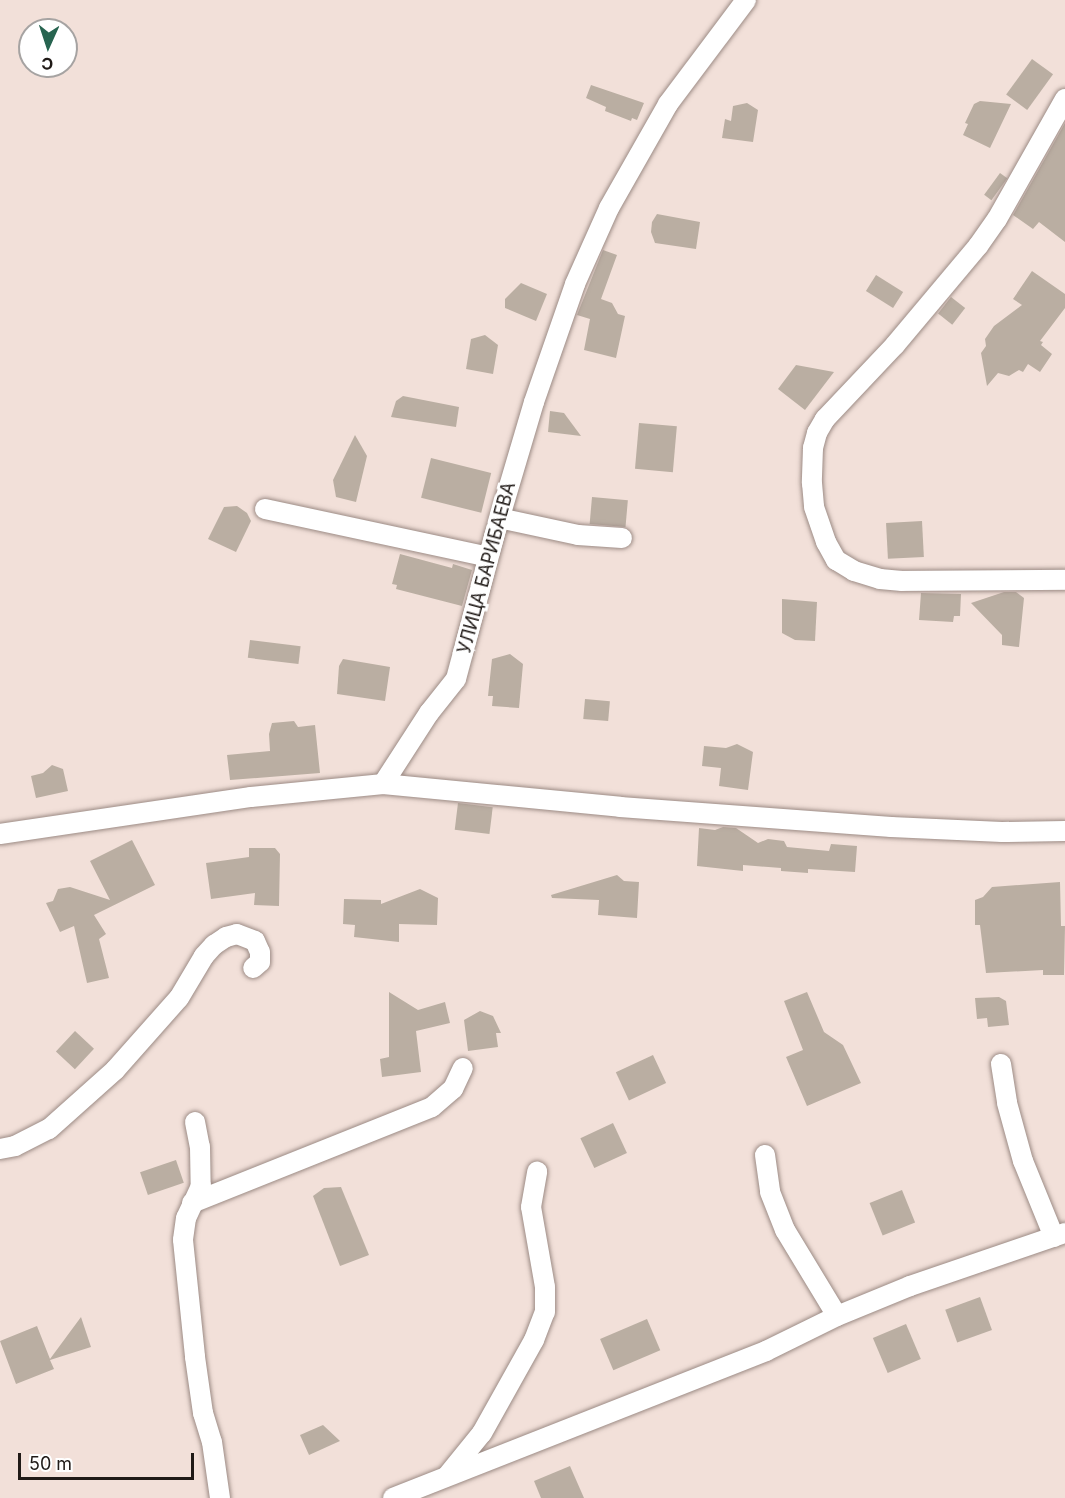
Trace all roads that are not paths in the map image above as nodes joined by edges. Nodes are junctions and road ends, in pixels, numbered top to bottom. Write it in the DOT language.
graph roads {
  1 [pos="746,0"];
  2 [pos="1065,99"];
  3 [pos="265,509"];
  4 [pos="499,518"];
  5 [pos="622,538"];
  6 [pos="488,556"];
  7 [pos="1065,580"];
  8 [pos="383,784"];
  9 [pos="1065,831"];
  10 [pos="0,834"];
  11 [pos="253,968"];
  12 [pos="1001,1064"];
  13 [pos="463,1068"];
  14 [pos="195,1122"];
  15 [pos="0,1149"];
  16 [pos="765,1155"];
  17 [pos="537,1172"];
  18 [pos="192,1203"];
  19 [pos="1060,1235"];
  20 [pos="837,1316"];
  21 [pos="446,1478"];
  22 [pos="220,1498"];
  23 [pos="393,1498"];
  1 -- 4 [label="street, УЛИЦА БАРИБАЕВА"];
  2 -- 7 [label="street"];
  3 -- 6 [label="street"];
  4 -- 5 [label="street"];
  4 -- 6 [label="street, УЛИЦА БАРИБАЕВА"];
  6 -- 8 [label="street, УЛИЦА БАРИБАЕВА"];
  8 -- 9 [label="street"];
  8 -- 10 [label="street"];
  11 -- 15 [label="street"];
  12 -- 19 [label="street"];
  13 -- 18 [label="street"];
  14 -- 18 [label="street"];
  16 -- 20 [label="street"];
  17 -- 21 [label="street"];
  18 -- 22 [label="street"];
  19 -- 20 [label="street"];
  20 -- 21 [label="street"];
  21 -- 23 [label="street"];
}
